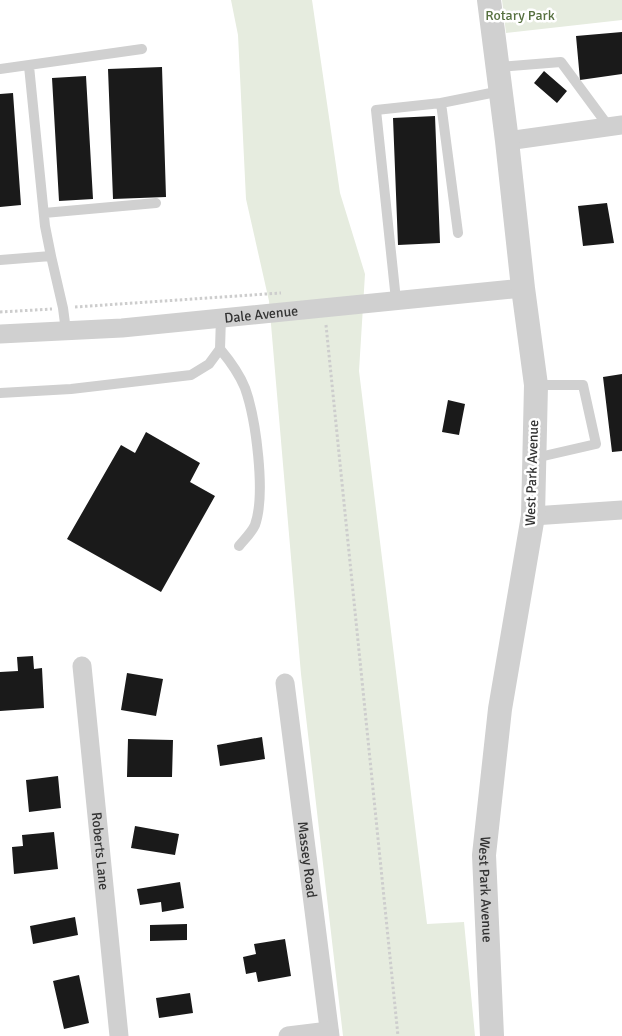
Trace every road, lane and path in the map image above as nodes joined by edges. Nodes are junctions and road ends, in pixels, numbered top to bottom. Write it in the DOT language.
graph roads {
  1 [pos="489,0"];
  2 [pos="142,49"];
  3 [pos="29,66"];
  4 [pos="498,67"];
  5 [pos="0,69"];
  6 [pos="501,91"];
  7 [pos="441,103"];
  8 [pos="615,126"];
  9 [pos="507,141"];
  10 [pos="156,203"];
  11 [pos="44,213"];
  12 [pos="458,233"];
  13 [pos="51,256"];
  14 [pos="0,260"];
  15 [pos="523,288"];
  16 [pos="282,293"];
  17 [pos="396,300"];
  18 [pos="63,308"];
  19 [pos="324,308"];
  20 [pos="0,312"];
  21 [pos="222,317"];
  22 [pos="66,331"];
  23 [pos="0,334"];
  24 [pos="220,349"];
  25 [pos="536,385"];
  26 [pos="0,393"];
  27 [pos="534,458"];
  28 [pos="622,510"];
  29 [pos="533,516"];
  30 [pos="239,546"];
  31 [pos="82,666"];
  32 [pos="285,683"];
  33 [pos="329,1033"];
  34 [pos="119,1036"];
  35 [pos="288,1036"];
  36 [pos="398,1036"];
  37 [pos="492,1036"];
  1 -- 4 [label="street, West Park Avenue"];
  2 -- 3 [label="lane"];
  3 -- 5 [label="lane"];
  3 -- 11 [label="lane"];
  4 -- 6 [label="street, West Park Avenue"];
  4 -- 8 [label="lane"];
  6 -- 7 [label="lane"];
  6 -- 9 [label="street, West Park Avenue"];
  7 -- 12 [label="lane"];
  7 -- 17 [label="lane"];
  8 -- 9 [label="street"];
  9 -- 15 [label="street, West Park Avenue"];
  10 -- 11 [label="lane"];
  11 -- 13 [label="lane"];
  13 -- 14 [label="lane"];
  13 -- 18 [label="lane"];
  15 -- 17 [label="street, Dale Avenue"];
  15 -- 25 [label="street, West Park Avenue"];
  16 -- 18 [label="path"];
  17 -- 19 [label="street, Dale Avenue"];
  18 -- 20 [label="path"];
  18 -- 22 [label="lane"];
  19 -- 21 [label="street, Dale Avenue"];
  19 -- 36 [label="path"];
  21 -- 22 [label="street, Dale Avenue"];
  21 -- 24 [label="lane"];
  22 -- 23 [label="street, Dale Avenue"];
  24 -- 26 [label="lane"];
  24 -- 30 [label="lane"];
  25 -- 27 [label="street, West Park Avenue"];
  25 -- 27 [label="lane"];
  27 -- 29 [label="street, West Park Avenue"];
  28 -- 29 [label="street"];
  29 -- 37 [label="street, West Park Avenue"];
  31 -- 34 [label="street, Roberts Lane"];
  32 -- 33 [label="street, Massey Road"];
  33 -- 35 [label="street"];
}
